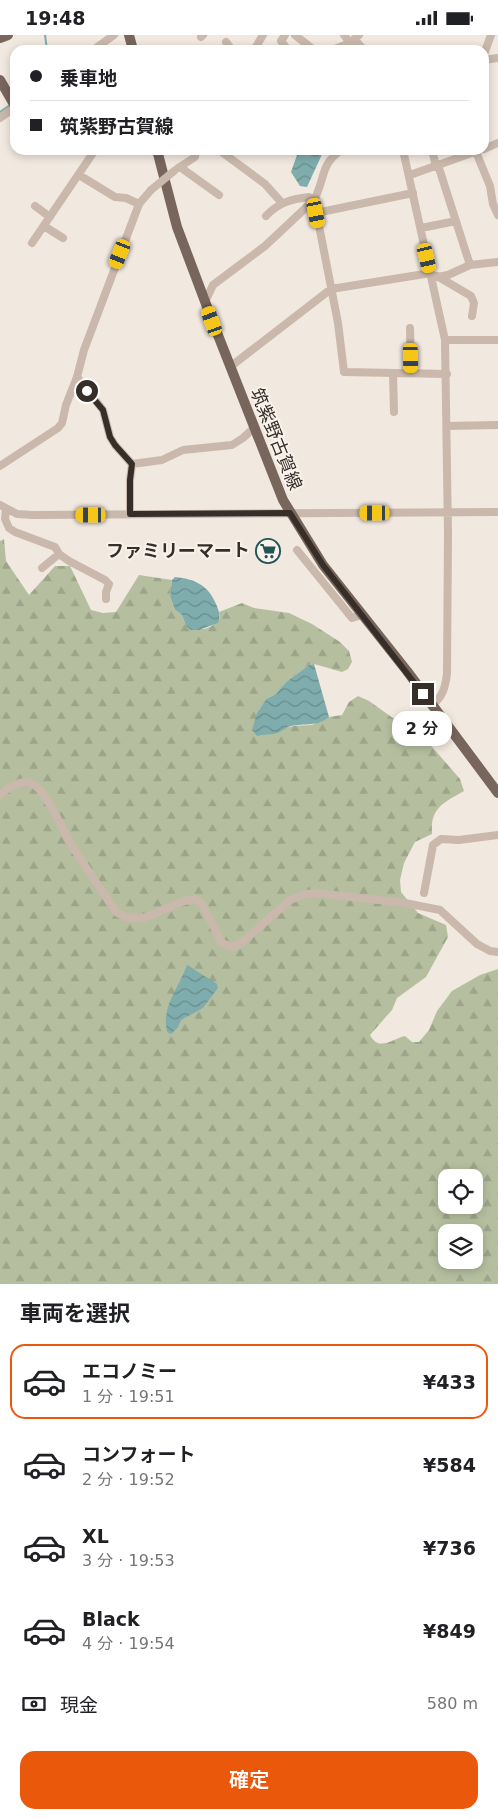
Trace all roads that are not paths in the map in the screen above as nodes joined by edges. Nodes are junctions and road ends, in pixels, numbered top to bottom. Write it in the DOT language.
graph roads {
  1 [pos="8,35"];
  2 [pos="113,35"];
  3 [pos="295,35"];
  4 [pos="344,35"];
  5 [pos="0,38"];
  6 [pos="354,39"];
  7 [pos="226,42"];
  8 [pos="100,45"];
  9 [pos="228,45"];
  10 [pos="308,45"];
  11 [pos="342,45"];
  12 [pos="0,80"];
  13 [pos="10,98"];
  14 [pos="92,155"];
  15 [pos="158,155"];
  16 [pos="195,155"];
  17 [pos="226,155"];
  18 [pos="336,155"];
  19 [pos="405,155"];
  20 [pos="434,155"];
  21 [pos="467,155"];
  22 [pos="481,155"];
  23 [pos="437,166"];
  24 [pos="177,169"];
  25 [pos="79,175"];
  26 [pos="410,175"];
  27 [pos="413,193"];
  28 [pos="219,195"];
  29 [pos="495,195"];
  30 [pos="314,200"];
  31 [pos="282,203"];
  32 [pos="139,205"];
  33 [pos="35,206"];
  34 [pos="316,213"];
  35 [pos="498,215"];
  36 [pos="266,216"];
  37 [pos="50,217"];
  38 [pos="456,221"];
  39 [pos="44,226"];
  40 [pos="421,228"];
  41 [pos="63,238"];
  42 [pos="32,243"];
  43 [pos="498,263"];
  44 [pos="470,265"];
  45 [pos="433,276"];
  46 [pos="331,289"];
  47 [pos="204,301"];
  48 [pos="472,316"];
  49 [pos="410,328"];
  50 [pos="445,340"];
  51 [pos="498,340"];
  52 [pos="230,367"];
  53 [pos="393,373"];
  54 [pos="411,373"];
  55 [pos="446,374"];
  56 [pos="77,377"];
  57 [pos="394,412"];
  58 [pos="498,425"];
  59 [pos="447,426"];
  60 [pos="254,427"];
  61 [pos="132,464"];
  62 [pos="0,465"];
  63 [pos="3,507"];
  64 [pos="447,512"];
  65 [pos="498,512"];
  66 [pos="290,513"];
  67 [pos="130,514"];
  68 [pos="297,550"];
  69 [pos="59,555"];
  70 [pos="42,567"];
  71 [pos="106,599"];
  72 [pos="362,615"];
  73 [pos="431,706"];
  74 [pos="498,781"];
  75 [pos="498,793"];
  76 [pos="0,795"];
  77 [pos="498,835"];
  78 [pos="424,893"];
  79 [pos="498,952"];
  1 -- 5 [label="main road"];
  2 -- 8 [label="street"];
  3 -- 10 [label="street"];
  4 -- 6 [label="street"];
  6 -- 11 [label="street"];
  7 -- 9 [label="street"];
  12 -- 13 [label="main road"];
  14 -- 25 [label="street"];
  15 -- 47 [label="main road, 筑紫野古賀線"];
  16 -- 24 [label="street"];
  17 -- 31 [label="street"];
  18 -- 30 [label="street"];
  19 -- 26 [label="street"];
  20 -- 23 [label="street"];
  21 -- 23 [label="street"];
  22 -- 29 [label="street"];
  23 -- 26 [label="street"];
  23 -- 38 [label="street"];
  24 -- 28 [label="street"];
  24 -- 32 [label="street, bridge"];
  25 -- 32 [label="street"];
  25 -- 37 [label="street"];
  26 -- 27 [label="street"];
  27 -- 34 [label="street"];
  27 -- 40 [label="street"];
  29 -- 35 [label="street"];
  30 -- 31 [label="street"];
  30 -- 34 [label="street"];
  30 -- 47 [label="street"];
  31 -- 36 [label="street"];
  32 -- 56 [label="street"];
  33 -- 37 [label="street"];
  34 -- 46 [label="street"];
  37 -- 39 [label="street"];
  38 -- 40 [label="street"];
  38 -- 44 [label="street"];
  39 -- 41 [label="street"];
  39 -- 42 [label="street"];
  40 -- 45 [label="street"];
  43 -- 44 [label="street"];
  44 -- 45 [label="street"];
  45 -- 46 [label="street"];
  45 -- 48 [label="street"];
  45 -- 50 [label="street"];
  46 -- 52 [label="street"];
  46 -- 53 [label="street"];
  47 -- 52 [label="main road, 筑紫野古賀線"];
  49 -- 54 [label="street"];
  50 -- 51 [label="street"];
  50 -- 55 [label="street"];
  52 -- 60 [label="main road, 筑紫野古賀線"];
  53 -- 54 [label="street"];
  53 -- 57 [label="street"];
  54 -- 55 [label="street"];
  55 -- 59 [label="street"];
  56 -- 61 [label="street"];
  56 -- 62 [label="street"];
  58 -- 59 [label="street"];
  59 -- 64 [label="street"];
  60 -- 61 [label="street"];
  60 -- 66 [label="main road, 筑紫野古賀線"];
  61 -- 67 [label="street"];
  63 -- 67 [label="street"];
  63 -- 69 [label="street"];
  64 -- 65 [label="street"];
  64 -- 66 [label="street"];
  64 -- 73 [label="street"];
  66 -- 67 [label="street"];
  66 -- 72 [label="main road, 筑紫野古賀線"];
  68 -- 72 [label="street"];
  69 -- 70 [label="street"];
  69 -- 71 [label="street"];
  72 -- 73 [label="main road, 筑紫野古賀線"];
  73 -- 74 [label="main road, 筑紫野古賀線"];
  73 -- 75 [label="main road, 筑紫野古賀線"];
  76 -- 79 [label="street"];
  77 -- 78 [label="street"];
}
